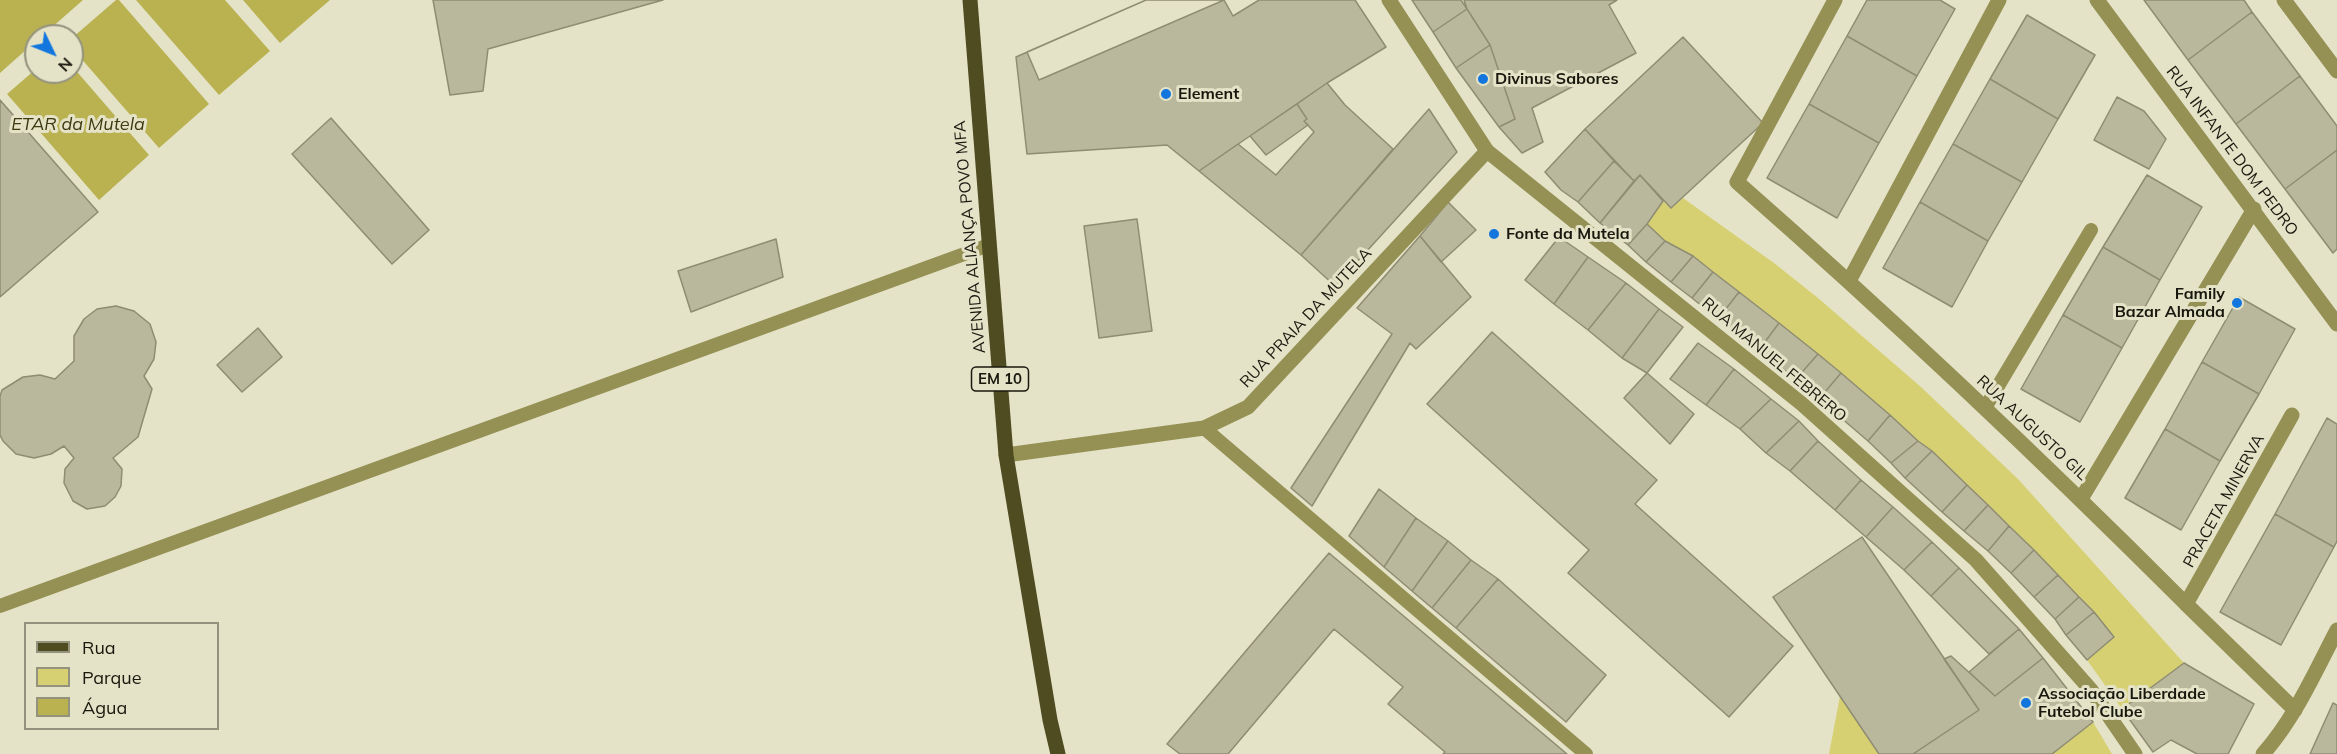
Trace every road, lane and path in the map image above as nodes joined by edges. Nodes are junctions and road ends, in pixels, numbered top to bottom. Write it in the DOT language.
graph roads {
  1 [pos="969,0"];
  2 [pos="1389,0"];
  3 [pos="1835,0"];
  4 [pos="1999,0"];
  5 [pos="2097,0"];
  6 [pos="2284,0"];
  7 [pos="2337,71"];
  8 [pos="1487,151"];
  9 [pos="2254,208"];
  10 [pos="2091,230"];
  11 [pos="989,245"];
  12 [pos="1850,281"];
  13 [pos="2337,324"];
  14 [pos="1986,408"];
  15 [pos="2292,416"];
  16 [pos="1204,428"];
  17 [pos="1006,455"];
  18 [pos="2081,499"];
  19 [pos="2186,604"];
  20 [pos="0,606"];
  21 [pos="2337,630"];
  22 [pos="2295,710"];
  23 [pos="1058,754"];
  24 [pos="1586,754"];
  25 [pos="2135,754"];
  26 [pos="2263,754"];
  1 -- 11 [label="main road, AVENIDA ALIANÇA POVO MFA / EM 10"];
  2 -- 8 [label="street, RUA MANUEL FEBRERO"];
  3 -- 12 [label="street, RUA AUGUSTO GIL"];
  4 -- 12 [label="street"];
  5 -- 9 [label="street, RUA INFANTE DOM PEDRO"];
  6 -- 7 [label="street"];
  8 -- 16 [label="street, RUA PRAIA DA MUTELA"];
  8 -- 25 [label="street, RUA MANUEL FEBRERO"];
  9 -- 13 [label="street, RUA INFANTE DOM PEDRO"];
  9 -- 18 [label="street"];
  10 -- 14 [label="lane"];
  11 -- 17 [label="main road, AVENIDA ALIANÇA POVO MFA / EM 10"];
  11 -- 20 [label="lane"];
  12 -- 14 [label="street, RUA AUGUSTO GIL"];
  14 -- 18 [label="street, RUA AUGUSTO GIL"];
  15 -- 19 [label="street, PRACETA MINERVA"];
  16 -- 17 [label="street, RUA PRAIA DA MUTELA"];
  16 -- 24 [label="lane"];
  17 -- 23 [label="main road, AVENIDA ALIANÇA POVO MFA / EM 10"];
  18 -- 19 [label="street, RUA AUGUSTO GIL"];
  19 -- 22 [label="street, RUA AUGUSTO GIL"];
  21 -- 22 [label="street"];
  22 -- 26 [label="street"];
}
